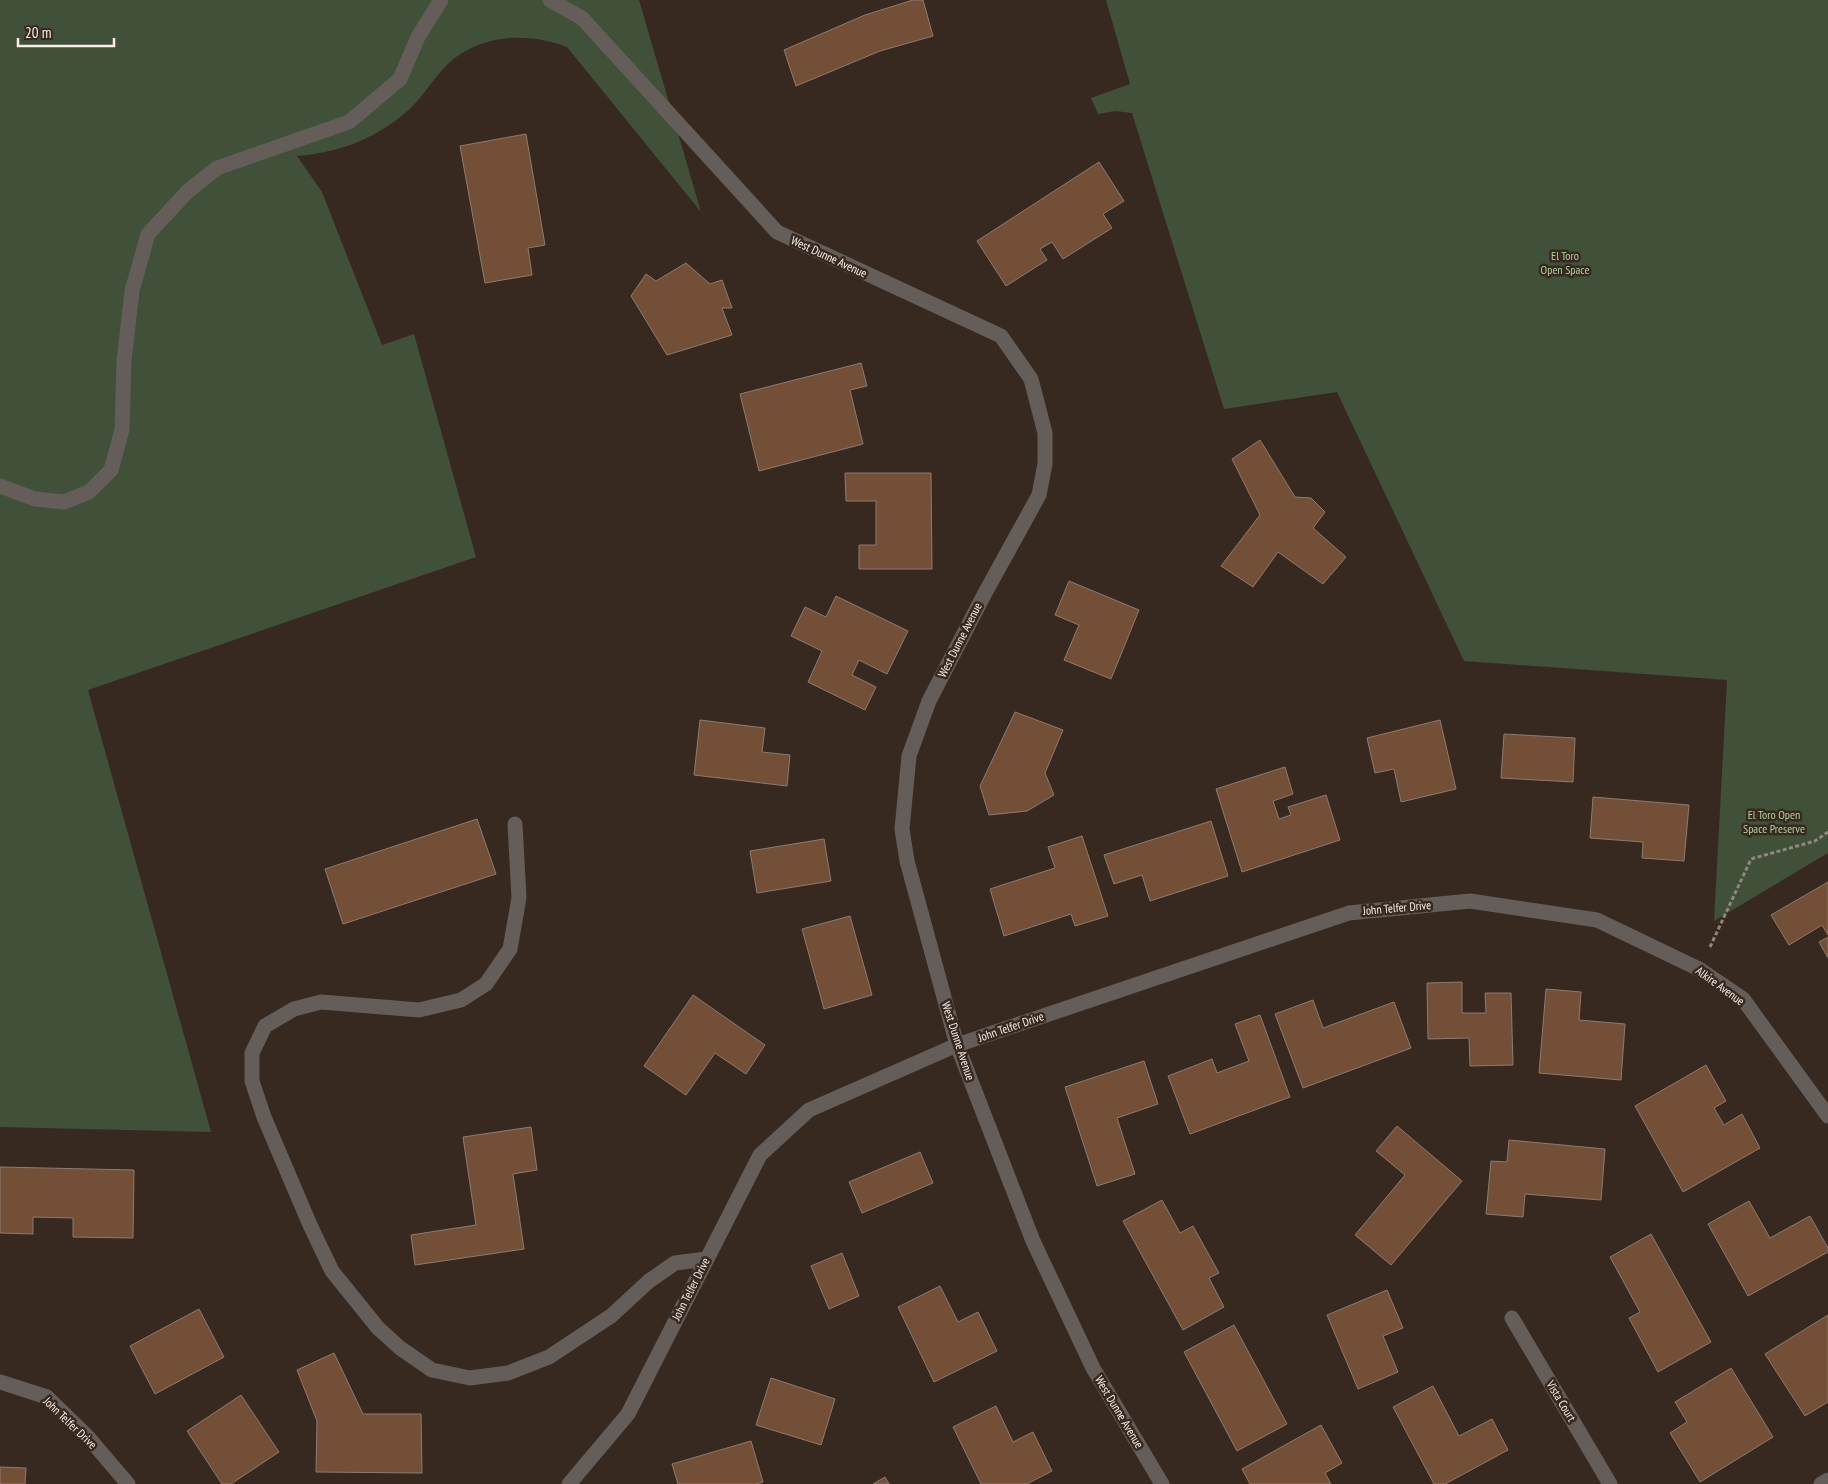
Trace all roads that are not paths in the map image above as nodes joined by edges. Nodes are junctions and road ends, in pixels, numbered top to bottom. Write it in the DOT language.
graph roads {
  1 [pos="441,0"];
  2 [pos="550,0"];
  3 [pos="0,486"];
  4 [pos="515,824"];
  5 [pos="1597,920"];
  6 [pos="957,1046"];
  7 [pos="1828,1116"];
  8 [pos="706,1259"];
  9 [pos="1512,1318"];
  10 [pos="0,1382"];
  11 [pos="1828,1480"];
  12 [pos="128,1484"];
  13 [pos="569,1484"];
  14 [pos="1162,1484"];
  15 [pos="1610,1484"];
  16 [pos="1821,1484"];
  1 -- 3 [label="street"];
  2 -- 6 [label="street, West Dunne Avenue"];
  4 -- 8 [label="street"];
  5 -- 6 [label="street, John Telfer Drive"];
  5 -- 7 [label="street, Alkire Avenue"];
  6 -- 8 [label="street, John Telfer Drive"];
  6 -- 14 [label="street, West Dunne Avenue"];
  8 -- 13 [label="street, John Telfer Drive"];
  9 -- 15 [label="street, Vista Court"];
  10 -- 12 [label="street, John Telfer Drive"];
  11 -- 16 [label="street"];
}
